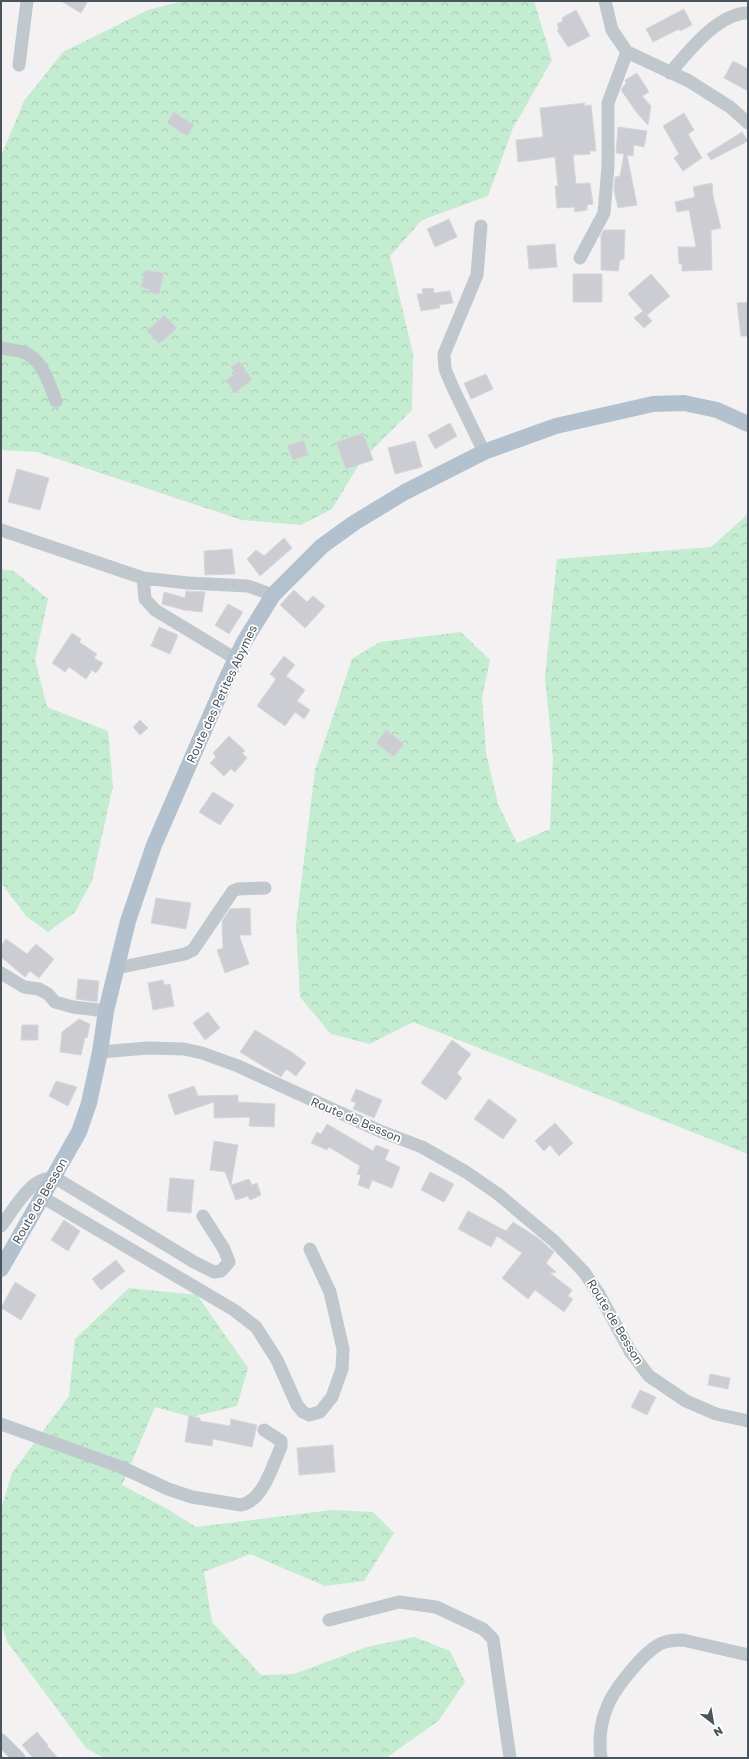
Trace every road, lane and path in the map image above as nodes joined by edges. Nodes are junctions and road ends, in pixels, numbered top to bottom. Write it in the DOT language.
graph roads {
  1 [pos="27,1"];
  2 [pos="605,1"];
  3 [pos="748,12"];
  4 [pos="627,52"];
  5 [pos="19,65"];
  6 [pos="670,73"];
  7 [pos="747,119"];
  8 [pos="481,226"];
  9 [pos="580,258"];
  10 [pos="1,348"];
  11 [pos="56,401"];
  12 [pos="748,424"];
  13 [pos="484,452"];
  14 [pos="1,530"];
  15 [pos="143,578"];
  16 [pos="274,595"];
  17 [pos="236,659"];
  18 [pos="264,888"];
  19 [pos="117,968"];
  20 [pos="1,973"];
  21 [pos="106,1011"];
  22 [pos="100,1052"];
  23 [pos="49,1186"];
  24 [pos="203,1216"];
  25 [pos="1,1226"];
  26 [pos="310,1249"];
  27 [pos="1,1269"];
  28 [pos="748,1421"];
  29 [pos="1,1424"];
  30 [pos="264,1430"];
  31 [pos="329,1620"];
  32 [pos="748,1655"];
  33 [pos="1,1740"];
  34 [pos="19,1758"];
  35 [pos="510,1758"];
  36 [pos="601,1758"];
  1 -- 5 [label="street"];
  2 -- 4 [label="street"];
  3 -- 6 [label="street"];
  4 -- 6 [label="street"];
  4 -- 9 [label="street"];
  6 -- 7 [label="street"];
  8 -- 13 [label="street"];
  10 -- 11 [label="street"];
  12 -- 13 [label="main road, Route des Petites Abymes"];
  13 -- 16 [label="main road, Route des Petites Abymes"];
  14 -- 15 [label="street"];
  15 -- 16 [label="street"];
  15 -- 17 [label="street"];
  16 -- 17 [label="main road, Route des Petites Abymes"];
  17 -- 19 [label="main road, Route des Petites Abymes"];
  18 -- 19 [label="street"];
  19 -- 21 [label="main road, Route des Petites Abymes"];
  20 -- 21 [label="street"];
  21 -- 22 [label="main road, Route des Petites Abymes"];
  22 -- 23 [label="main road, Route de Besson"];
  22 -- 28 [label="street, Route de Besson"];
  23 -- 24 [label="street"];
  23 -- 25 [label="street"];
  23 -- 26 [label="street"];
  23 -- 27 [label="main road, Route de Besson"];
  29 -- 30 [label="street"];
  31 -- 35 [label="street"];
  32 -- 36 [label="street"];
  33 -- 34 [label="street"];
}
